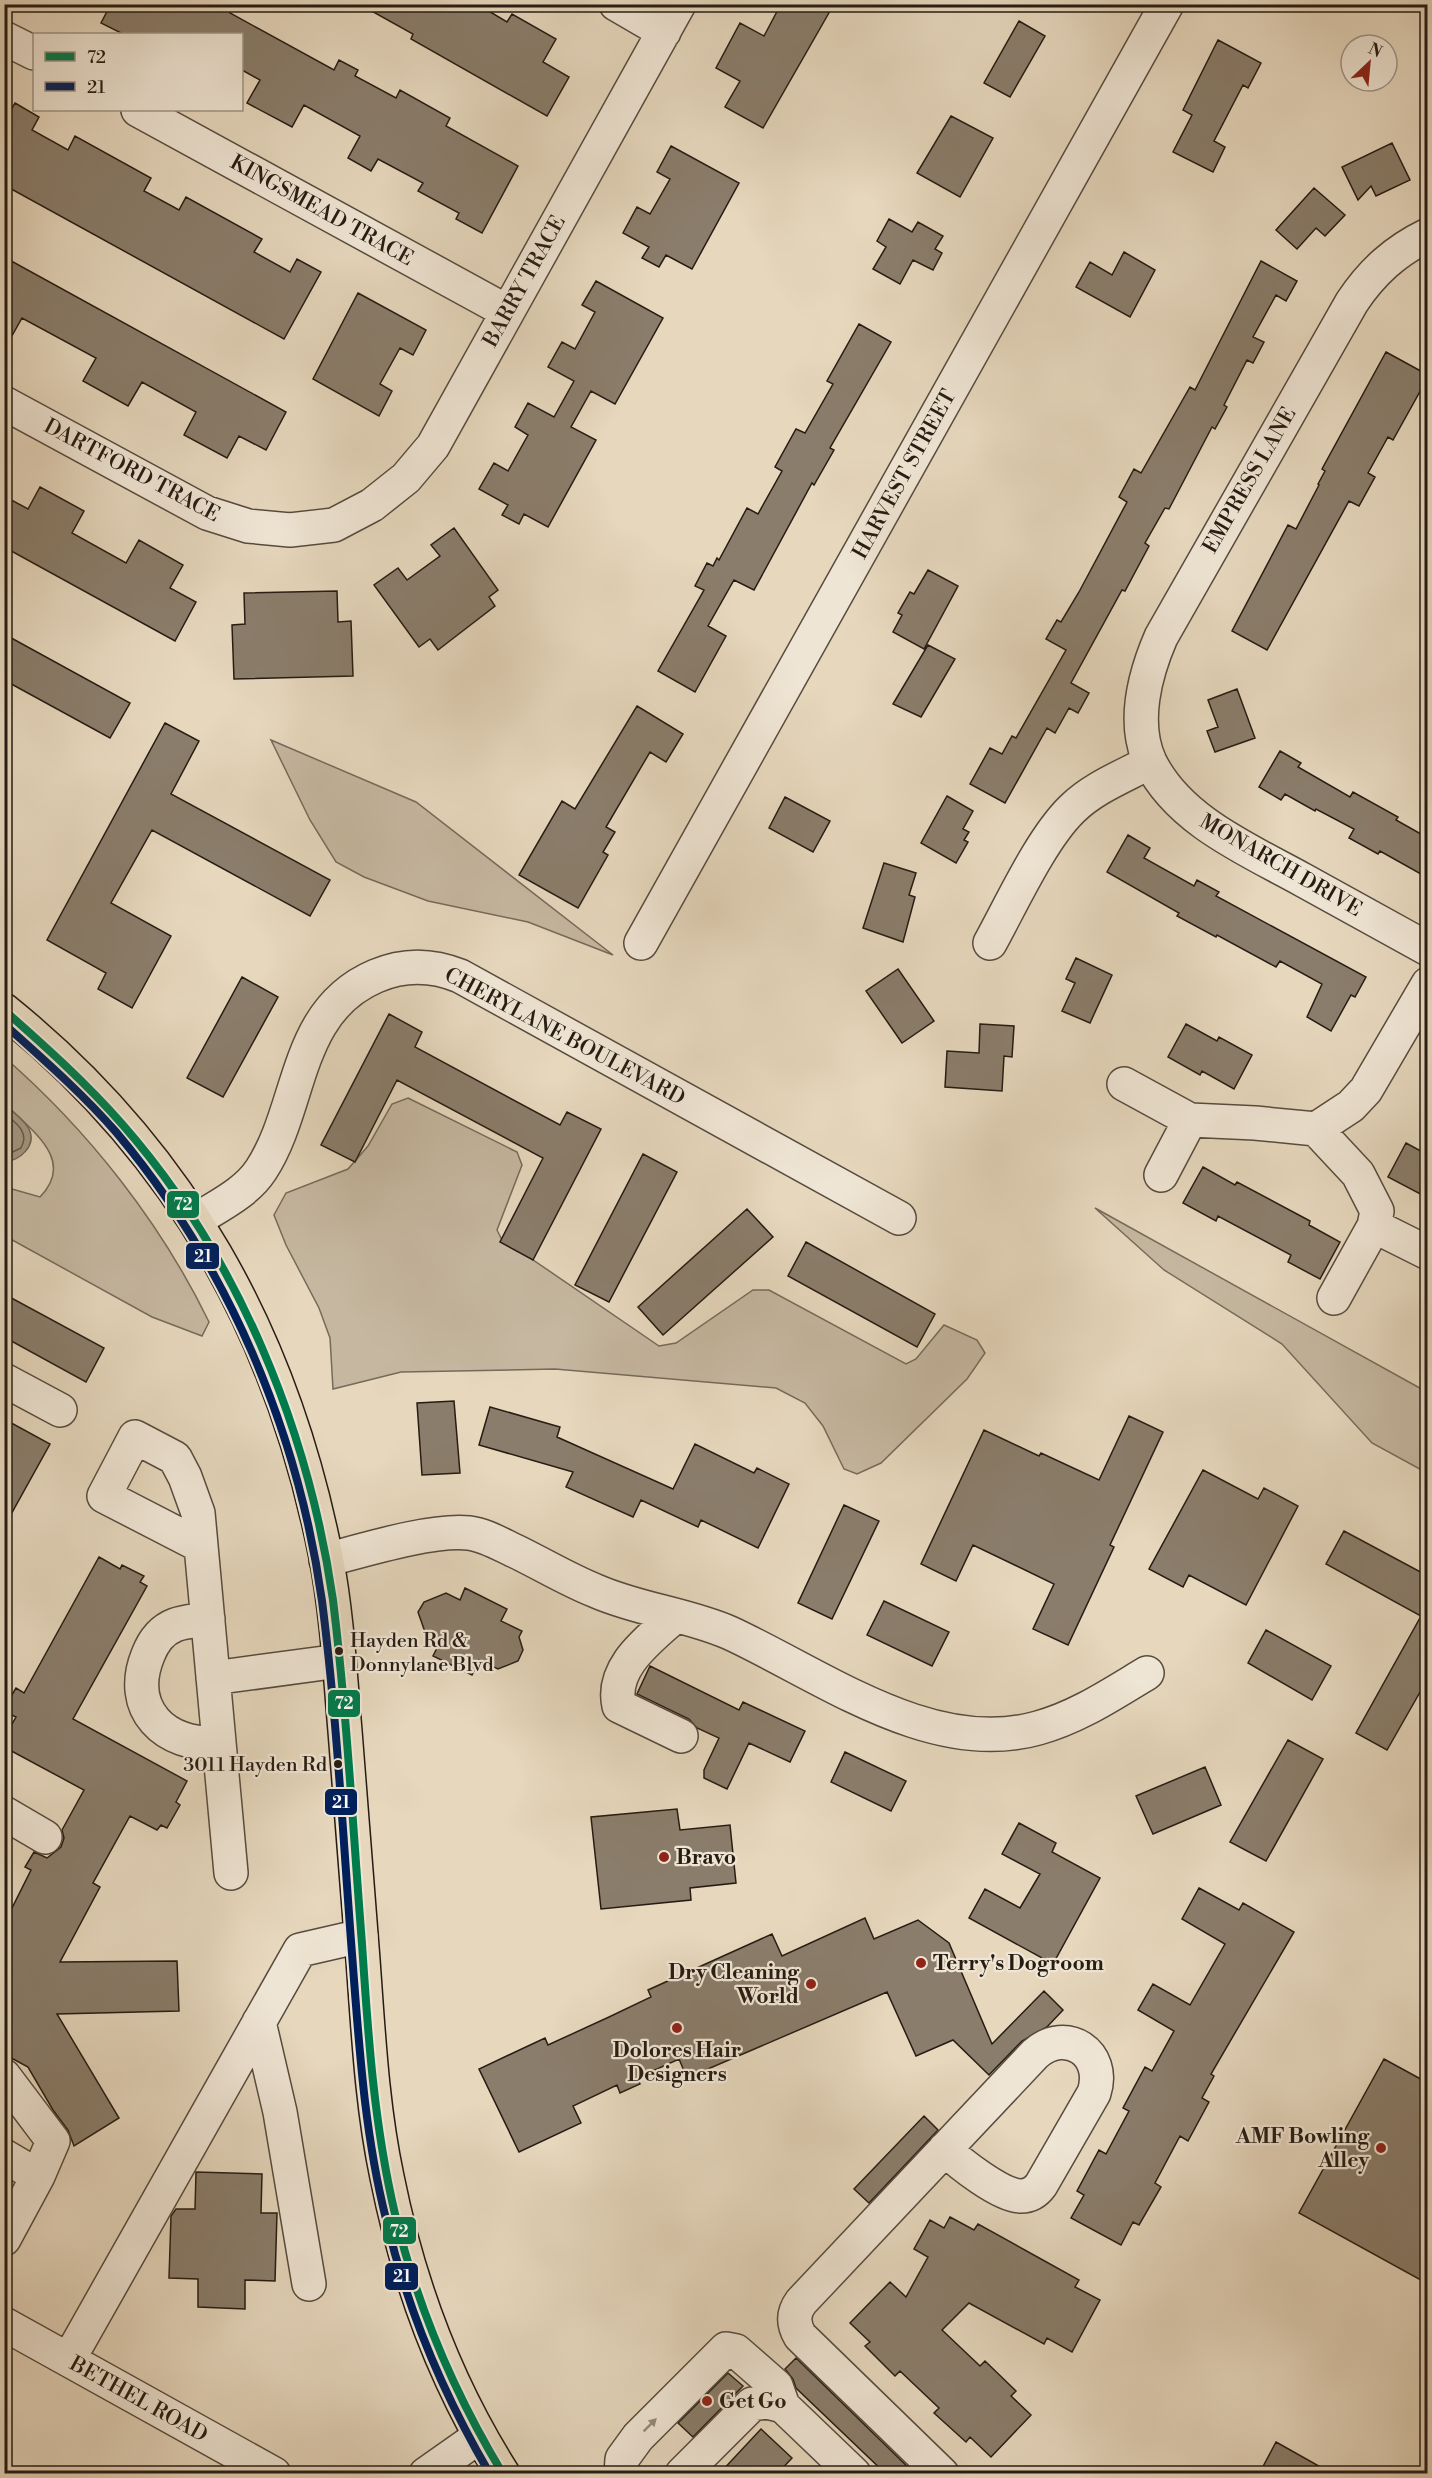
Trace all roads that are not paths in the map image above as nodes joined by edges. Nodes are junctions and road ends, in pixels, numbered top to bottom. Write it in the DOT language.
graph roads {
  1 [pos="616,4"];
  2 [pos="1167,4"];
  3 [pos="672,18"];
  4 [pos="4,38"];
  5 [pos="33,52"];
  6 [pos="140,111"];
  7 [pos="1428,235"];
  8 [pos="506,311"];
  9 [pos="4,403"];
  10 [pos="334,525"];
  11 [pos="1150,762"];
  12 [pos="641,943"];
  13 [pos="990,943"];
  14 [pos="1428,948"];
  15 [pos="1428,984"];
  16 [pos="4,1010"];
  17 [pos="1124,1084"];
  18 [pos="1190,1120"];
  19 [pos="1316,1129"];
  20 [pos="1161,1175"];
  21 [pos="899,1218"];
  22 [pos="196,1220"];
  23 [pos="1374,1226"];
  24 [pos="1428,1253"];
  25 [pos="1334,1298"];
  26 [pos="4,1380"];
  27 [pos="60,1410"];
  28 [pos="201,1546"];
  29 [pos="327,1560"];
  30 [pos="675,1616"];
  31 [pos="208,1619"];
  32 [pos="339,1661"];
  33 [pos="1147,1673"];
  34 [pos="213,1678"];
  35 [pos="681,1736"];
  36 [pos="219,1743"];
  37 [pos="4,1813"];
  38 [pos="45,1837"];
  39 [pos="231,1874"];
  40 [pos="361,1936"];
  41 [pos="259,2022"];
  42 [pos="4,2076"];
  43 [pos="945,2149"];
  44 [pos="4,2156"];
  45 [pos="38,2176"];
  46 [pos="4,2239"];
  47 [pos="309,2284"];
  48 [pos="4,2324"];
  49 [pos="69,2359"];
  50 [pos="783,2406"];
  51 [pos="480,2436"];
  52 [pos="225,2462"];
  53 [pos="274,2474"];
  54 [pos="426,2474"];
  55 [pos="503,2474"];
  56 [pos="621,2474"];
  57 [pos="682,2474"];
  58 [pos="854,2474"];
  59 [pos="942,2474"];
  1 -- 3 [label="street"];
  2 -- 12 [label="street, HARVEST STREET"];
  3 -- 8 [label="street, BARRY TRACE"];
  4 -- 5 [label="street"];
  6 -- 8 [label="street, KINGSMEAD TRACE"];
  7 -- 11 [label="street, EMPRESS LANE"];
  8 -- 10 [label="street, BARRY TRACE"];
  9 -- 10 [label="street, DARTFORD TRACE"];
  11 -- 13 [label="street"];
  11 -- 14 [label="street, MONARCH DRIVE"];
  15 -- 19 [label="street"];
  16 -- 22 [label="main road"];
  17 -- 18 [label="street"];
  18 -- 19 [label="street"];
  18 -- 20 [label="street"];
  19 -- 23 [label="street"];
  21 -- 22 [label="street, CHERYLANE BOULEVARD"];
  22 -- 29 [label="main road"];
  23 -- 24 [label="street"];
  23 -- 25 [label="street"];
  26 -- 27 [label="street"];
  28 -- 31 [label="street"];
  29 -- 30 [label="street"];
  29 -- 32 [label="main road"];
  30 -- 33 [label="street"];
  30 -- 35 [label="street"];
  31 -- 34 [label="street"];
  31 -- 36 [label="street"];
  32 -- 34 [label="street"];
  32 -- 40 [label="main road"];
  34 -- 36 [label="street"];
  36 -- 39 [label="street"];
  37 -- 38 [label="street"];
  40 -- 41 [label="street"];
  40 -- 51 [label="main road"];
  41 -- 47 [label="street"];
  41 -- 49 [label="street"];
  42 -- 45 [label="street"];
  43 -- 43 [label="street"];
  43 -- 59 [label="street"];
  44 -- 45 [label="street"];
  45 -- 46 [label="street"];
  48 -- 49 [label="street, BETHEL ROAD"];
  49 -- 52 [label="street, BETHEL ROAD"];
  56 -- 50 [label="street, one-way"];
  50 -- 57 [label="street"];
  50 -- 58 [label="street"];
  51 -- 54 [label="street"];
  51 -- 55 [label="main road"];
  52 -- 53 [label="street, BETHEL ROAD"];
}
